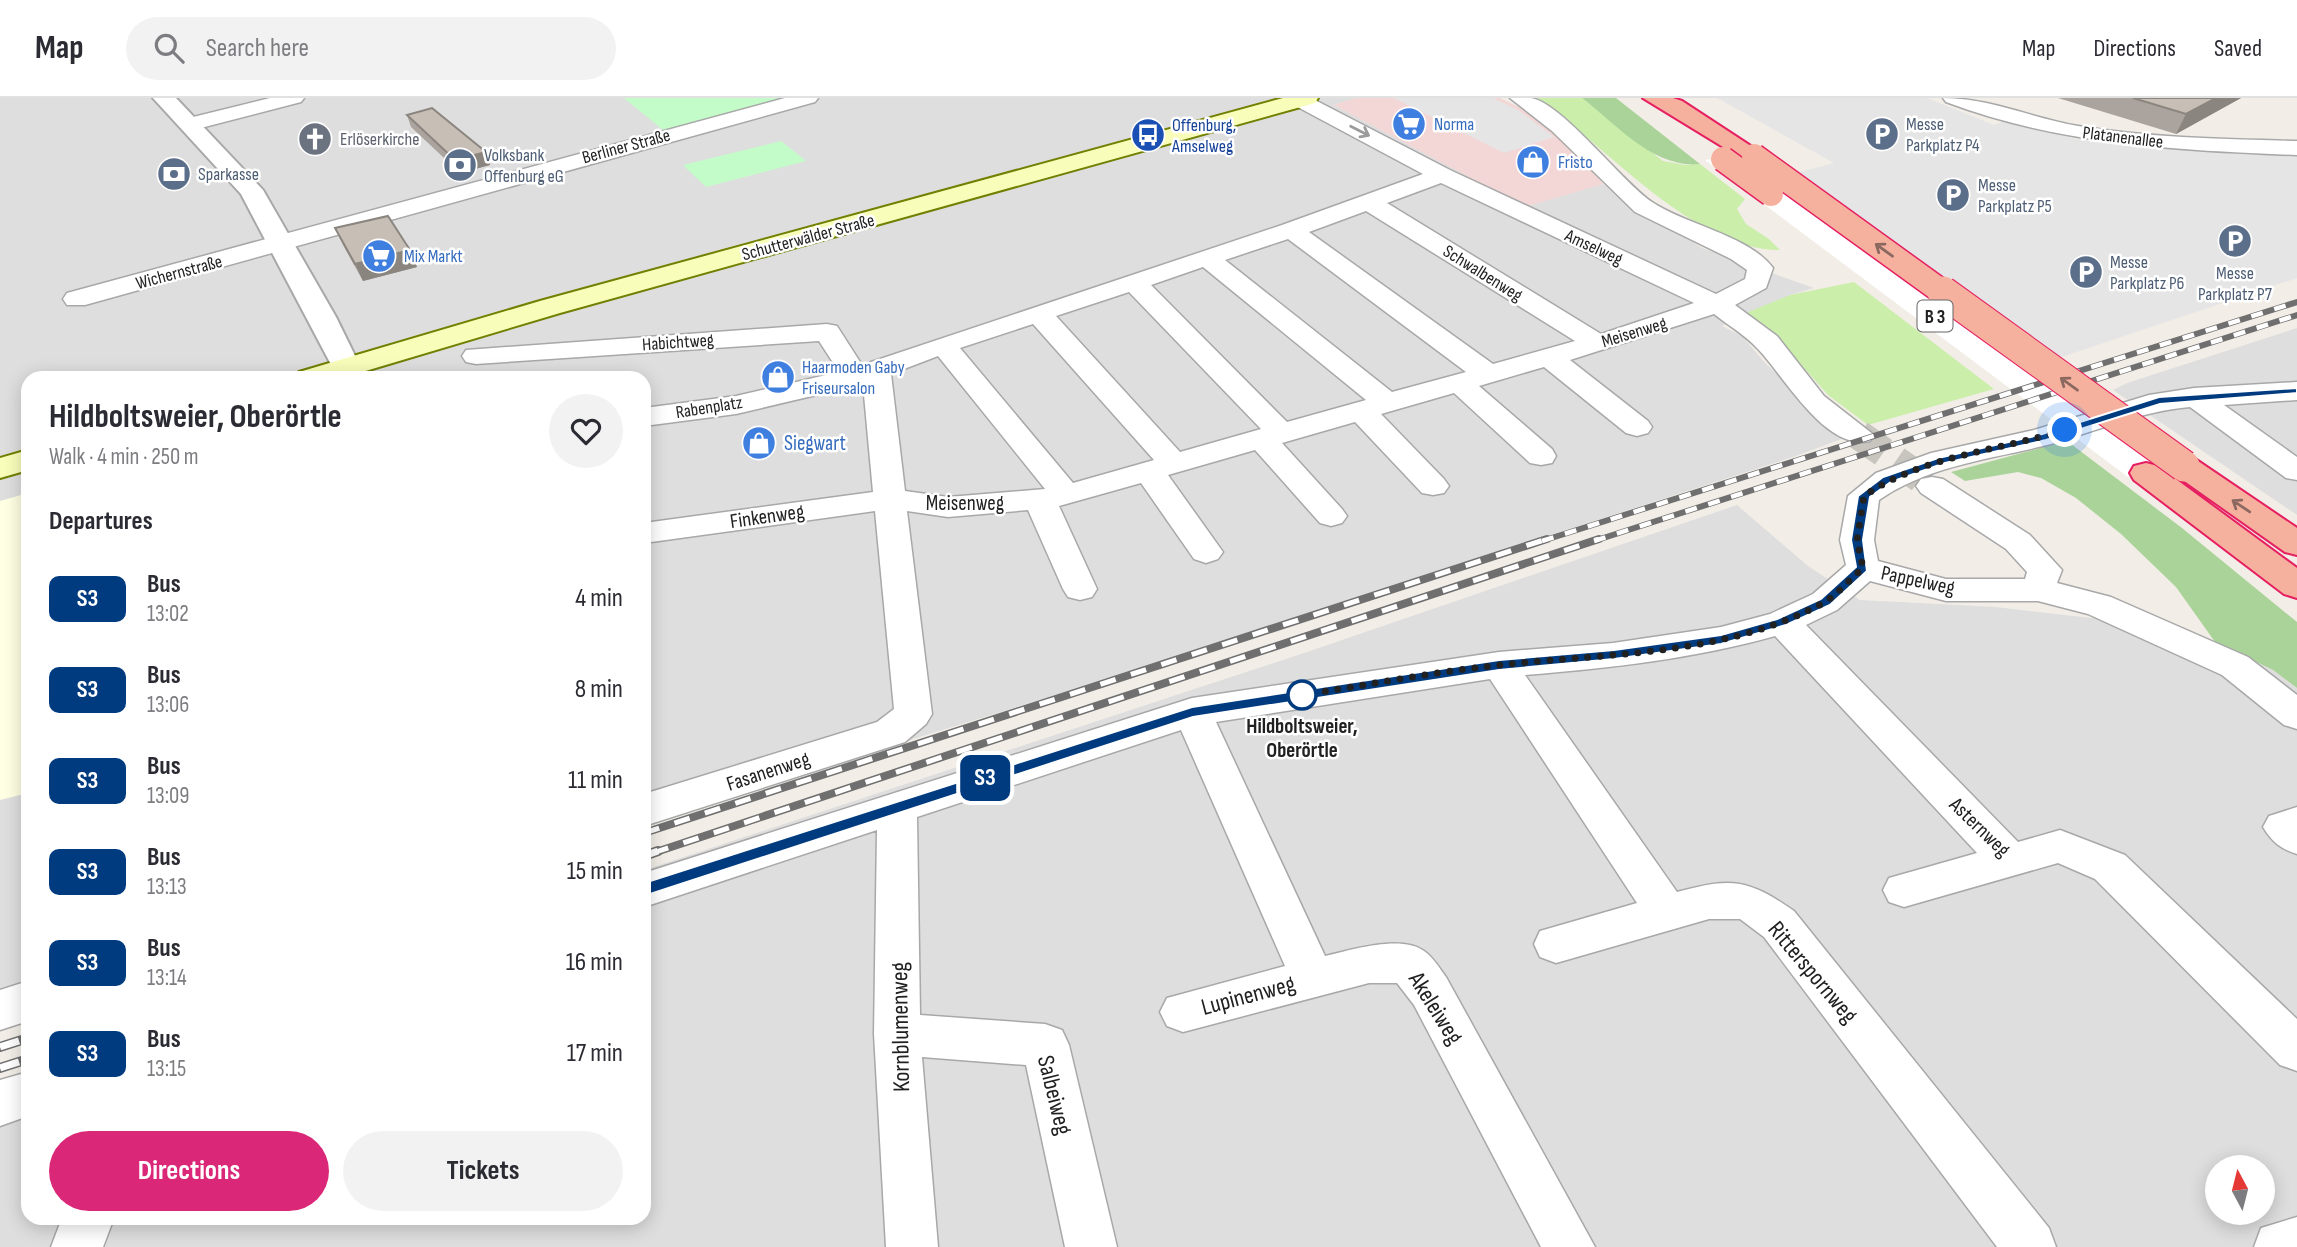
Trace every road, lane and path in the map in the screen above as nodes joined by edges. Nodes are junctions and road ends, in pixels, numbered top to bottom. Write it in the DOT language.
graph roads {
  1 [pos="164,98"];
  2 [pos="294,98"];
  3 [pos="808,98"];
  4 [pos="1520,98"];
  5 [pos="1639,98"];
  6 [pos="1654,98"];
  7 [pos="1953,98"];
  8 [pos="1303,99"];
  9 [pos="189,125"];
  10 [pos="2297,148"];
  11 [pos="1442,175"];
  12 [pos="1369,202"];
  13 [pos="1291,230"];
  14 [pos="283,244"];
  15 [pos="1207,258"];
  16 [pos="1132,281"];
  17 [pos="76,299"];
  18 [pos="1717,304"];
  19 [pos="1039,314"];
  20 [pos="1597,343"];
  21 [pos="943,345"];
  22 [pos="476,356"];
  23 [pos="1550,358"];
  24 [pos="348,371"];
  25 [pos="355,371"];
  26 [pos="866,374"];
  27 [pos="1488,374"];
  28 [pos="1458,382"];
  29 [pos="2297,391"];
  30 [pos="2194,397"];
  31 [pos="1372,406"];
  32 [pos="651,416"];
  33 [pos="1637,427"];
  34 [pos="1271,435"];
  35 [pos="1859,435"];
  36 [pos="1541,456"];
  37 [pos="21,462"];
  38 [pos="1161,467"];
  39 [pos="0,468"];
  40 [pos="2297,471"];
  41 [pos="1433,486"];
  42 [pos="1932,486"];
  43 [pos="1053,497"];
  44 [pos="890,499"];
  45 [pos="1331,516"];
  46 [pos="651,532"];
  47 [pos="2297,544"];
  48 [pos="1206,552"];
  49 [pos="1863,568"];
  50 [pos="2297,586"];
  51 [pos="1080,589"];
  52 [pos="2038,590"];
  53 [pos="1782,622"];
  54 [pos="1499,665"];
  55 [pos="1192,712"];
  56 [pos="2297,715"];
  57 [pos="896,806"];
  58 [pos="651,808"];
  59 [pos="2297,823"];
  60 [pos="2297,838"];
  61 [pos="2010,861"];
  62 [pos="651,888"];
  63 [pos="1904,890"];
  64 [pos="1667,912"];
  65 [pos="1556,944"];
  66 [pos="1314,978"];
  67 [pos="21,1003"];
  68 [pos="0,1010"];
  69 [pos="1183,1012"];
  70 [pos="897,1034"];
  71 [pos="2297,1049"];
  72 [pos="21,1096"];
  73 [pos="0,1103"];
  74 [pos="85,1225"];
  75 [pos="2297,1243"];
  76 [pos="77,1247"];
  77 [pos="912,1247"];
  78 [pos="1091,1247"];
  79 [pos="1569,1247"];
  80 [pos="2030,1247"];
  81 [pos="2280,1247"];
  1 -- 9 [label="street"];
  2 -- 9 [label="street"];
  3 -- 14 [label="street, Berliner Straße"];
  4 -- 18 [label="street"];
  5 -- 50 [label="highway, B 3, bridge"];
  47 -- 6 [label="highway, one-way, bridge"];
  7 -- 10 [label="street, Platanenallee"];
  8 -- 11 [label="street, Amselweg, one-way"];
  8 -- 25 [label="main road, Schutterwälder Straße"];
  9 -- 14 [label="street"];
  11 -- 12 [label="street"];
  11 -- 18 [label="street, Amselweg"];
  12 -- 13 [label="street"];
  12 -- 20 [label="street, Schwalbenweg"];
  13 -- 15 [label="street"];
  13 -- 27 [label="street"];
  14 -- 17 [label="street, Wichernstraße"];
  14 -- 24 [label="street"];
  15 -- 16 [label="street"];
  15 -- 31 [label="street"];
  16 -- 19 [label="street"];
  16 -- 34 [label="street"];
  18 -- 20 [label="street, Meisenweg"];
  18 -- 35 [label="street, Amselweg"];
  19 -- 21 [label="street"];
  19 -- 38 [label="street"];
  20 -- 23 [label="street, Meisenweg"];
  21 -- 26 [label="street"];
  21 -- 43 [label="street"];
  22 -- 26 [label="street, Habichtweg"];
  23 -- 27 [label="street, Meisenweg"];
  23 -- 33 [label="street"];
  26 -- 32 [label="street, Rabenplatz"];
  26 -- 44 [label="street"];
  27 -- 28 [label="street, Meisenweg"];
  28 -- 31 [label="street, Meisenweg"];
  28 -- 36 [label="street"];
  29 -- 30 [label="street, Pappelweg"];
  30 -- 40 [label="street"];
  30 -- 49 [label="street, Pappelweg"];
  31 -- 34 [label="street, Meisenweg"];
  31 -- 41 [label="street"];
  34 -- 38 [label="street, Meisenweg"];
  34 -- 45 [label="street"];
  37 -- 39 [label="main road"];
  38 -- 43 [label="street, Meisenweg"];
  38 -- 48 [label="street"];
  42 -- 52 [label="street"];
  43 -- 44 [label="street, Meisenweg"];
  43 -- 51 [label="street"];
  44 -- 46 [label="street, Finkenweg"];
  44 -- 58 [label="street, Fasanenweg"];
  49 -- 52 [label="street, Pappelweg"];
  49 -- 53 [label="street"];
  52 -- 56 [label="street, Pappelweg"];
  53 -- 54 [label="street"];
  53 -- 61 [label="street, Asternweg"];
  54 -- 55 [label="street"];
  54 -- 64 [label="street"];
  55 -- 57 [label="street"];
  55 -- 66 [label="street"];
  57 -- 62 [label="street"];
  57 -- 70 [label="street, Kornblumenweg"];
  59 -- 60 [label="street"];
  61 -- 63 [label="street"];
  61 -- 71 [label="street, Asternweg"];
  64 -- 65 [label="street"];
  64 -- 80 [label="street, Ritterspornweg"];
  66 -- 69 [label="street, Lupinenweg"];
  66 -- 79 [label="street, Akeleiweg"];
  67 -- 68 [label="street"];
  70 -- 77 [label="street, Kornblumenweg"];
  70 -- 78 [label="street, Salbeiweg"];
  72 -- 73 [label="street"];
  74 -- 76 [label="street"];
  75 -- 81 [label="street"];
}
